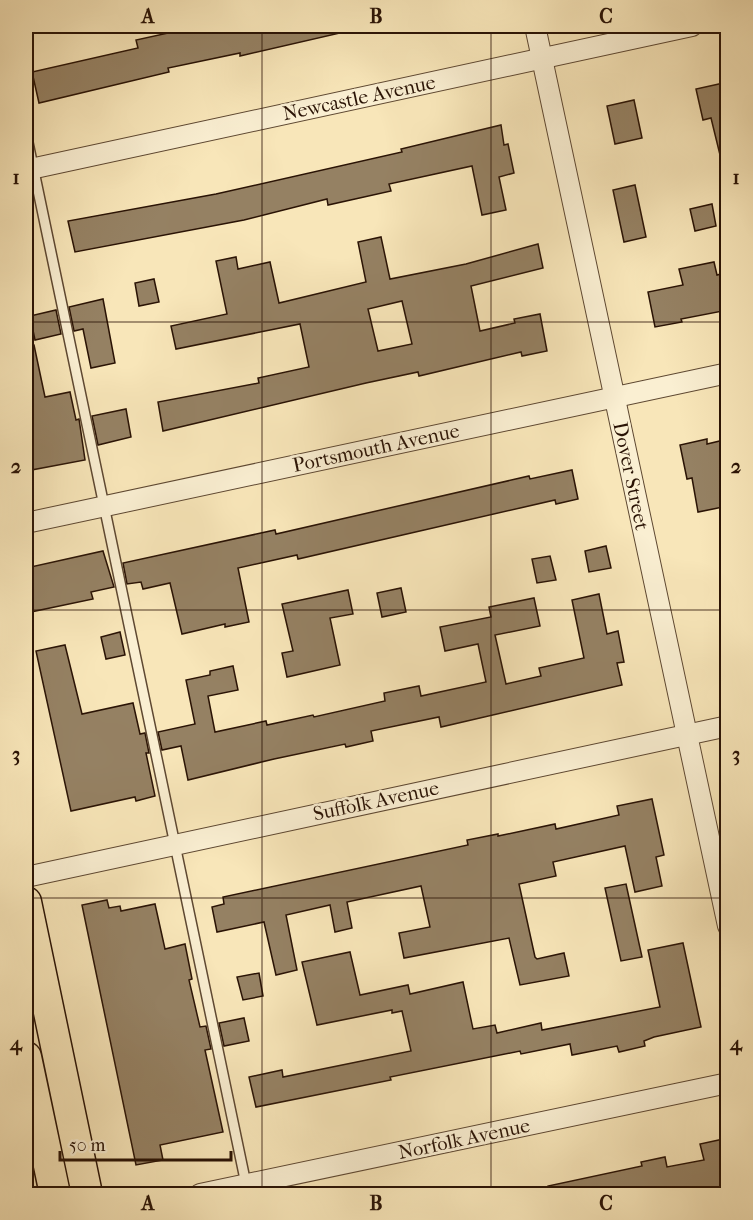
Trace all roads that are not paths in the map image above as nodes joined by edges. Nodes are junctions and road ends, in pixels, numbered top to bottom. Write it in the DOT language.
graph roads {
  1 [pos="535,26"];
  2 [pos="692,26"];
  3 [pos="542,58"];
  4 [pos="26,133"];
  5 [pos="29,169"];
  6 [pos="728,373"];
  7 [pos="614,397"];
  8 [pos="104,506"];
  9 [pos="26,523"];
  10 [pos="728,726"];
  11 [pos="687,735"];
  12 [pos="175,845"];
  13 [pos="26,877"];
  14 [pos="26,902"];
  15 [pos="728,927"];
  16 [pos="26,1057"];
  17 [pos="728,1083"];
  18 [pos="246,1185"];
  19 [pos="55,1194"];
  20 [pos="87,1194"];
  21 [pos="200,1194"];
  1 -- 3 [label="street, Dover Street"];
  2 -- 3 [label="street, Newcastle Avenue"];
  3 -- 5 [label="street, Newcastle Avenue"];
  3 -- 7 [label="street, Dover Street"];
  4 -- 5 [label="lane"];
  5 -- 8 [label="lane"];
  6 -- 7 [label="street, Portsmouth Avenue"];
  7 -- 8 [label="street, Portsmouth Avenue"];
  7 -- 11 [label="street, Dover Street"];
  8 -- 9 [label="street, Portsmouth Avenue"];
  8 -- 12 [label="lane"];
  10 -- 11 [label="street, Suffolk Avenue"];
  11 -- 12 [label="street, Suffolk Avenue"];
  11 -- 15 [label="street, Dover Street"];
  12 -- 13 [label="street, Suffolk Avenue"];
  12 -- 18 [label="lane"];
  14 -- 20 [label="main road"];
  16 -- 19 [label="main road"];
  17 -- 18 [label="street, Norfolk Avenue"];
  18 -- 21 [label="street, Norfolk Avenue"];
}
